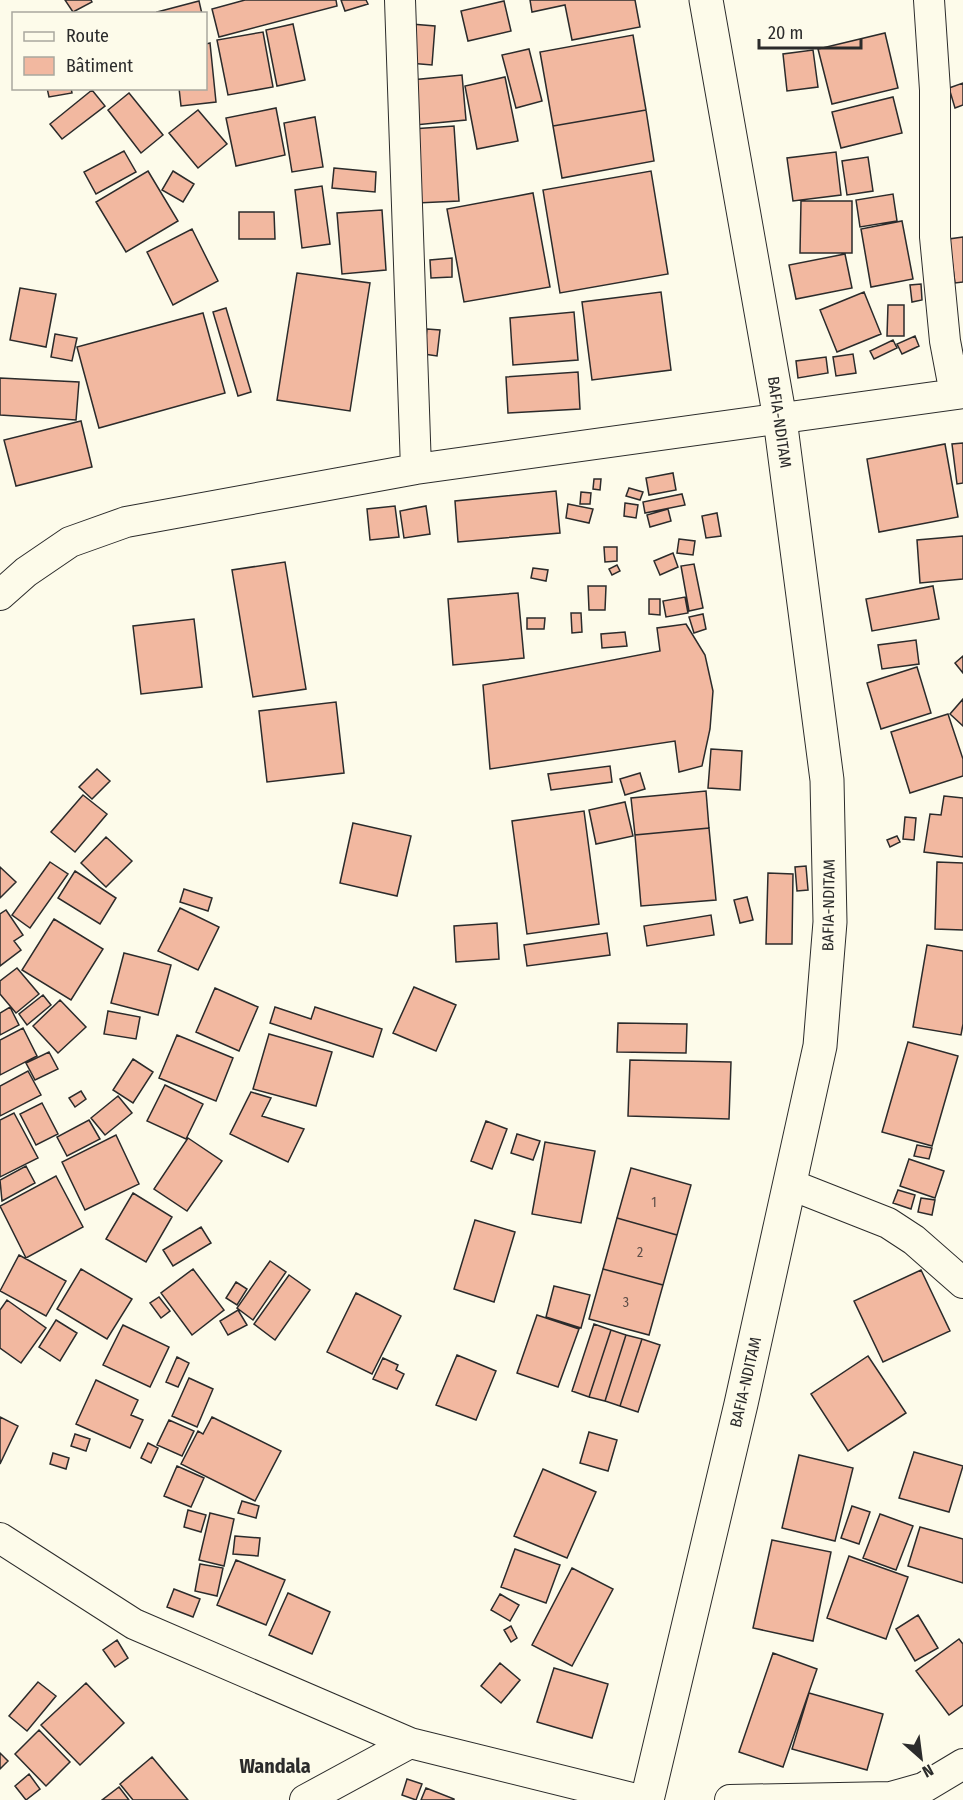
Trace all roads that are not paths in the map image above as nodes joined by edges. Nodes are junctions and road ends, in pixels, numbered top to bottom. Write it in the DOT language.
graph roads {
  1 [pos="400,0"];
  2 [pos="706,0"];
  3 [pos="929,0"];
  4 [pos="959,393"];
  5 [pos="780,419"];
  6 [pos="416,469"];
  7 [pos="0,595"];
  8 [pos="789,1184"];
  9 [pos="963,1283"];
  10 [pos="0,1538"];
  11 [pos="410,1743"];
  12 [pos="963,1764"];
  13 [pos="305,1800"];
  14 [pos="640,1800"];
  15 [pos="647,1800"];
  16 [pos="730,1800"];
  1 -- 6 [label="street"];
  2 -- 5 [label="main road, BAFIA-NDITAM"];
  3 -- 4 [label="street"];
  4 -- 5 [label="street"];
  5 -- 6 [label="street"];
  5 -- 8 [label="main road, BAFIA-NDITAM"];
  6 -- 7 [label="street"];
  8 -- 9 [label="street"];
  8 -- 15 [label="main road, BAFIA-NDITAM"];
  10 -- 11 [label="street"];
  11 -- 13 [label="street"];
  11 -- 14 [label="street"];
  12 -- 16 [label="street"];
}
